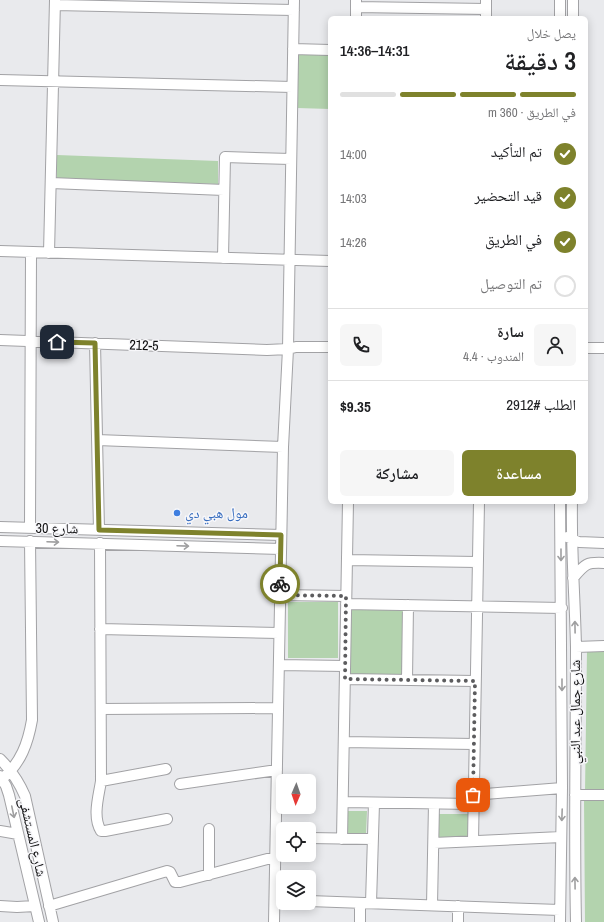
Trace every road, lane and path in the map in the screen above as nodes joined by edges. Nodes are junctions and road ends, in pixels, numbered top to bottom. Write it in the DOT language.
graph roads {
  1 [pos="560,0"];
  2 [pos="573,0"];
  3 [pos="55,2"];
  4 [pos="116,3"];
  5 [pos="356,4"];
  6 [pos="294,5"];
  7 [pos="486,9"];
  8 [pos="356,16"];
  9 [pos="560,16"];
  10 [pos="573,16"];
  11 [pos="293,49"];
  12 [pos="328,50"];
  13 [pos="0,80"];
  14 [pos="53,81"];
  15 [pos="292,87"];
  16 [pos="291,159"];
  17 [pos="51,183"];
  18 [pos="224,190"];
  19 [pos="0,251"];
  20 [pos="31,252"];
  21 [pos="49,253"];
  22 [pos="223,258"];
  23 [pos="290,260"];
  24 [pos="328,261"];
  25 [pos="0,340"];
  26 [pos="31,341"];
  27 [pos="95,343"];
  28 [pos="328,347"];
  29 [pos="588,348"];
  30 [pos="604,348"];
  31 [pos="288,349"];
  32 [pos="97,440"];
  33 [pos="283,447"];
  34 [pos="348,504"];
  35 [pos="478,504"];
  36 [pos="560,504"];
  37 [pos="572,504"];
  38 [pos="0,527"];
  39 [pos="30,528"];
  40 [pos="99,530"];
  41 [pos="269,534"];
  42 [pos="281,535"];
  43 [pos="561,536"];
  44 [pos="572,538"];
  45 [pos="0,541"];
  46 [pos="30,542"];
  47 [pos="98,543"];
  48 [pos="604,543"];
  49 [pos="268,548"];
  50 [pos="281,549"];
  51 [pos="347,560"];
  52 [pos="478,562"];
  53 [pos="604,563"];
  54 [pos="573,578"];
  55 [pos="280,595"];
  56 [pos="346,600"];
  57 [pos="574,600"];
  58 [pos="562,604"];
  59 [pos="408,605"];
  60 [pos="477,606"];
  61 [pos="100,629"];
  62 [pos="279,633"];
  63 [pos="576,646"];
  64 [pos="604,646"];
  65 [pos="279,665"];
  66 [pos="345,666"];
  67 [pos="345,679"];
  68 [pos="407,680"];
  69 [pos="475,681"];
  70 [pos="277,708"];
  71 [pos="101,709"];
  72 [pos="344,742"];
  73 [pos="474,744"];
  74 [pos="0,759"];
  75 [pos="166,769"];
  76 [pos="277,770"];
  77 [pos="11,771"];
  78 [pos="1,777"];
  79 [pos="101,781"];
  80 [pos="180,784"];
  81 [pos="562,788"];
  82 [pos="575,795"];
  83 [pos="604,795"];
  84 [pos="473,800"];
  85 [pos="342,802"];
  86 [pos="374,803"];
  87 [pos="434,804"];
  88 [pos="168,819"];
  89 [pos="279,822"];
  90 [pos="209,829"];
  91 [pos="0,831"];
  92 [pos="18,834"];
  93 [pos="561,837"];
  94 [pos="316,838"];
  95 [pos="342,839"];
  96 [pos="373,839"];
  97 [pos="473,841"];
  98 [pos="434,843"];
  99 [pos="276,852"];
  100 [pos="275,857"];
  101 [pos="276,871"];
  102 [pos="209,874"];
  103 [pos="316,901"];
  104 [pos="360,903"];
  105 [pos="371,903"];
  106 [pos="432,905"];
  107 [pos="0,906"];
  108 [pos="35,906"];
  109 [pos="49,906"];
  110 [pos="458,906"];
  111 [pos="276,907"];
  112 [pos="560,910"];
  113 [pos="39,922"];
  114 [pos="53,922"];
  115 [pos="272,922"];
  116 [pos="360,922"];
  117 [pos="458,922"];
  118 [pos="560,922"];
  119 [pos="576,922"];
  1 -- 9 [label="street"];
  2 -- 10 [label="street"];
  3 -- 4 [label="street"];
  3 -- 14 [label="street"];
  4 -- 6 [label="street"];
  5 -- 7 [label="street"];
  5 -- 8 [label="street"];
  6 -- 11 [label="street"];
  11 -- 12 [label="street"];
  11 -- 15 [label="street"];
  13 -- 14 [label="street"];
  14 -- 15 [label="street"];
  14 -- 17 [label="street"];
  15 -- 16 [label="street"];
  16 -- 18 [label="street"];
  16 -- 23 [label="street"];
  17 -- 18 [label="street"];
  17 -- 21 [label="street"];
  18 -- 22 [label="street"];
  19 -- 20 [label="street"];
  20 -- 21 [label="street"];
  20 -- 26 [label="street"];
  21 -- 22 [label="street"];
  22 -- 23 [label="street"];
  23 -- 24 [label="street"];
  23 -- 31 [label="street"];
  25 -- 26 [label="street, 212-5"];
  26 -- 27 [label="street, 212-5"];
  26 -- 39 [label="street"];
  27 -- 31 [label="street, 212-5"];
  27 -- 32 [label="street"];
  28 -- 31 [label="street, 212-5"];
  29 -- 30 [label="street"];
  31 -- 33 [label="street"];
  32 -- 33 [label="street"];
  32 -- 40 [label="street"];
  33 -- 42 [label="street"];
  34 -- 51 [label="street"];
  35 -- 52 [label="street"];
  36 -- 43 [label="street, شارع جمال عبد النبي"];
  37 -- 44 [label="street, شارع جمال عبد النبي"];
  38 -- 39 [label="street, شارع 30"];
  39 -- 40 [label="street, شارع 30"];
  40 -- 41 [label="street, شارع 30"];
  40 -- 47 [label="street"];
  41 -- 42 [label="street, شارع 30"];
  41 -- 49 [label="street"];
  42 -- 50 [label="street"];
  43 -- 44 [label="street"];
  43 -- 58 [label="street, شارع جمال عبد النبي, one-way"];
  44 -- 48 [label="street"];
  44 -- 54 [label="street, شارع جمال عبد النبي"];
  45 -- 46 [label="street, شارع 30"];
  46 -- 47 [label="street, شارع 30, one-way"];
  46 -- 77 [label="street"];
  47 -- 49 [label="street, شارع 30, one-way"];
  47 -- 61 [label="street"];
  49 -- 50 [label="street, شارع 30"];
  50 -- 55 [label="street"];
  51 -- 52 [label="street"];
  51 -- 56 [label="street"];
  52 -- 60 [label="street"];
  53 -- 54 [label="street"];
  54 -- 57 [label="street, شارع جمال عبد النبي"];
  55 -- 56 [label="street"];
  55 -- 62 [label="street"];
  56 -- 59 [label="street"];
  56 -- 66 [label="street"];
  57 -- 58 [label="street"];
  63 -- 57 [label="street, شارع جمال عبد النبي, one-way"];
  58 -- 60 [label="street"];
  58 -- 81 [label="street, شارع جمال عبد النبي, one-way"];
  59 -- 60 [label="street"];
  59 -- 68 [label="street"];
  60 -- 69 [label="street"];
  61 -- 62 [label="street"];
  61 -- 71 [label="street"];
  62 -- 65 [label="street"];
  63 -- 64 [label="street"];
  63 -- 82 [label="street, شارع جمال عبد النبي"];
  65 -- 66 [label="street"];
  65 -- 70 [label="street"];
  66 -- 67 [label="street"];
  67 -- 68 [label="street"];
  67 -- 72 [label="street"];
  68 -- 69 [label="street"];
  69 -- 73 [label="street"];
  70 -- 71 [label="street"];
  70 -- 76 [label="street"];
  71 -- 79 [label="street"];
  72 -- 73 [label="street"];
  72 -- 85 [label="street"];
  73 -- 84 [label="street"];
  74 -- 77 [label="street, شارع المستشفى"];
  75 -- 79 [label="street"];
  76 -- 80 [label="street"];
  76 -- 89 [label="street"];
  77 -- 78 [label="street"];
  77 -- 109 [label="street, شارع المستشفى"];
  78 -- 92 [label="street, شارع المستشفى, one-way"];
  79 -- 88 [label="street"];
  81 -- 84 [label="street"];
  81 -- 93 [label="street, شارع جمال عبد النبي, one-way"];
  82 -- 83 [label="street"];
  119 -- 82 [label="street, شارع جمال عبد النبي, one-way"];
  84 -- 87 [label="street"];
  84 -- 97 [label="street"];
  85 -- 86 [label="street"];
  85 -- 95 [label="street"];
  86 -- 87 [label="street"];
  86 -- 96 [label="street"];
  87 -- 98 [label="street"];
  90 -- 102 [label="street"];
  91 -- 92 [label="street"];
  92 -- 108 [label="street, شارع المستشفى"];
  93 -- 97 [label="street"];
  93 -- 112 [label="street, شارع جمال عبد النبي"];
  94 -- 95 [label="street"];
  95 -- 96 [label="street"];
  96 -- 105 [label="street"];
  97 -- 98 [label="street"];
  98 -- 106 [label="street"];
  99 -- 100 [label="street"];
  100 -- 101 [label="street"];
  100 -- 102 [label="street"];
  102 -- 109 [label="street"];
  103 -- 104 [label="street"];
  104 -- 105 [label="street"];
  104 -- 116 [label="street"];
  105 -- 106 [label="street"];
  106 -- 110 [label="street"];
  107 -- 108 [label="street"];
  108 -- 113 [label="street, شارع المستشفى"];
  109 -- 114 [label="street, شارع المستشفى"];
  110 -- 112 [label="street"];
  110 -- 117 [label="street"];
  111 -- 115 [label="street"];
  112 -- 118 [label="street, شارع جمال عبد النبي"];
}
